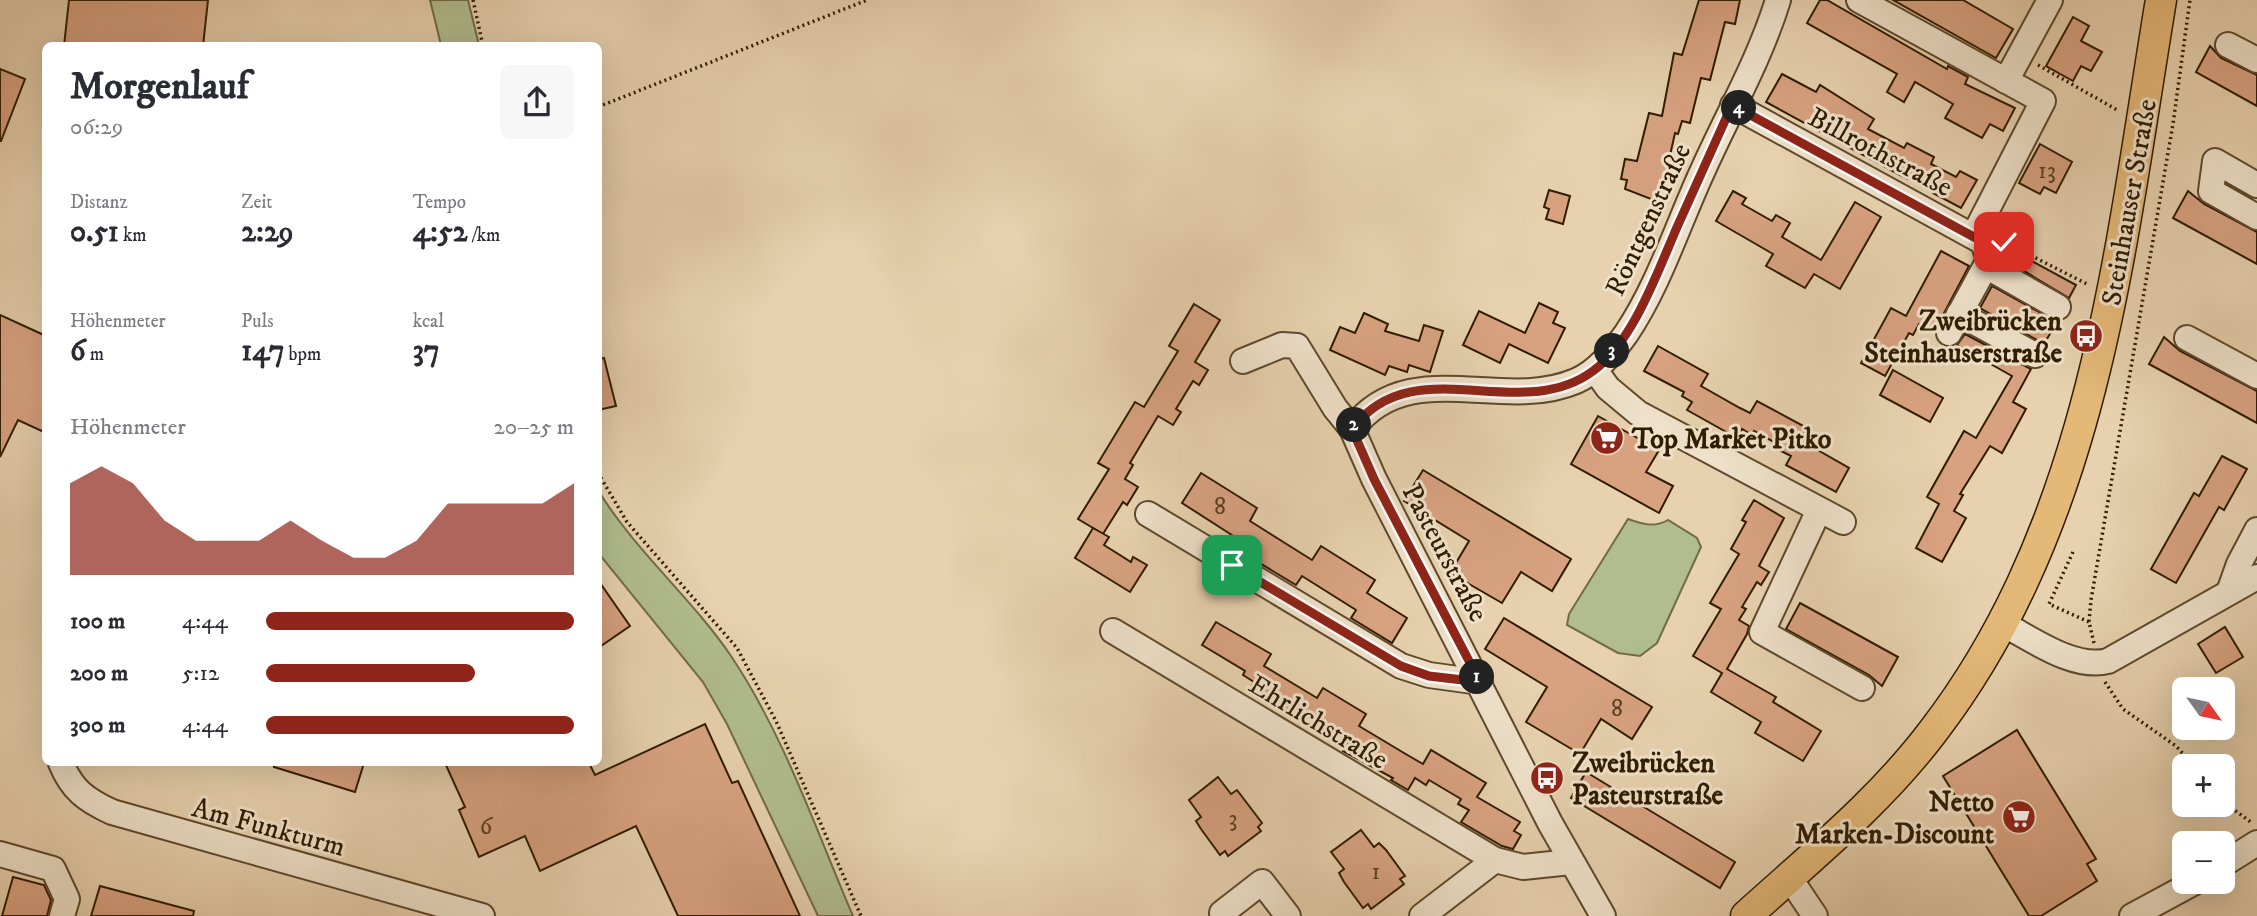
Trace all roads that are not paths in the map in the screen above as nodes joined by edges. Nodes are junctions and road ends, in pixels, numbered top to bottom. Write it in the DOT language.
graph roads {
  1 [pos="1778,0"];
  2 [pos="1859,0"];
  3 [pos="2050,0"];
  4 [pos="2161,0"];
  5 [pos="2228,45"];
  6 [pos="2257,60"];
  7 [pos="2006,81"];
  8 [pos="1732,105"];
  9 [pos="2257,185"];
  10 [pos="2257,217"];
  11 [pos="1981,248"];
  12 [pos="2058,307"];
  13 [pos="2187,338"];
  14 [pos="2035,355"];
  15 [pos="1243,362"];
  16 [pos="1595,370"];
  17 [pos="2257,376"];
  18 [pos="1352,429"];
  19 [pos="1819,510"];
  20 [pos="1148,514"];
  21 [pos="1843,523"];
  22 [pos="2257,530"];
  23 [pos="2257,578"];
  24 [pos="2229,592"];
  25 [pos="2003,624"];
  26 [pos="1114,631"];
  27 [pos="1480,682"];
  28 [pos="1861,688"];
  29 [pos="62,766"];
  30 [pos="2257,843"];
  31 [pos="0,854"];
  32 [pos="2235,857"];
  33 [pos="1495,860"];
  34 [pos="1571,862"];
  35 [pos="1789,877"];
  36 [pos="2173,894"];
  37 [pos="62,916"];
  38 [pos="482,916"];
  39 [pos="1224,916"];
  40 [pos="1288,916"];
  41 [pos="1422,916"];
  42 [pos="1603,916"];
  43 [pos="1746,916"];
  44 [pos="1815,916"];
  45 [pos="2132,916"];
  1 -- 8 [label="street, Röntgenstraße"];
  2 -- 7 [label="street"];
  3 -- 7 [label="street"];
  4 -- 25 [label="main road, Steinhauser Straße"];
  5 -- 6 [label="street"];
  7 -- 11 [label="street"];
  8 -- 11 [label="street, Billrothstraße"];
  8 -- 16 [label="street, Röntgenstraße"];
  9 -- 10 [label="street"];
  11 -- 12 [label="street, Billrothstraße"];
  11 -- 14 [label="street"];
  13 -- 17 [label="street"];
  15 -- 18 [label="street, Pasteurstraße"];
  16 -- 18 [label="street, Röntgenstraße"];
  16 -- 19 [label="street"];
  18 -- 27 [label="street, Pasteurstraße"];
  19 -- 21 [label="street"];
  19 -- 28 [label="street"];
  20 -- 27 [label="street"];
  22 -- 24 [label="street"];
  23 -- 24 [label="street"];
  24 -- 25 [label="street"];
  25 -- 35 [label="main road, Steinhauser Straße"];
  26 -- 33 [label="street, Ehrlichstraße"];
  27 -- 34 [label="street, Pasteurstraße"];
  29 -- 38 [label="street, Am Funkturm"];
  30 -- 32 [label="street"];
  31 -- 37 [label="street"];
  33 -- 34 [label="street, Ehrlichstraße"];
  33 -- 41 [label="street"];
  34 -- 42 [label="street, Pasteurstraße"];
  35 -- 43 [label="main road, Steinhauser Straße"];
  35 -- 44 [label="street"];
  36 -- 45 [label="street"];
  39 -- 40 [label="street"];
}
